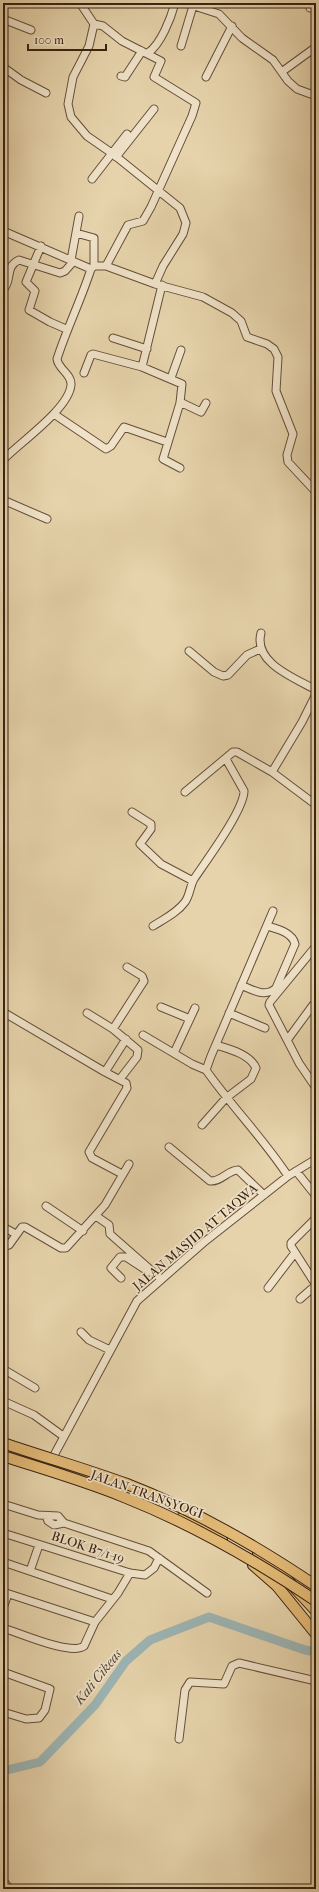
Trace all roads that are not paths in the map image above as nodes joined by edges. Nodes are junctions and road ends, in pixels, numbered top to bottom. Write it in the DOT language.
graph roads {
  1 [pos="80,3"];
  2 [pos="175,3"];
  3 [pos="185,3"];
  4 [pos="193,6"];
  5 [pos="3,19"];
  6 [pos="94,24"];
  7 [pos="232,26"];
  8 [pos="31,30"];
  9 [pos="181,46"];
  10 [pos="316,47"];
  11 [pos="145,52"];
  12 [pos="3,67"];
  13 [pos="283,71"];
  14 [pos="120,76"];
  15 [pos="206,77"];
  16 [pos="46,93"];
  17 [pos="316,96"];
  18 [pos="154,109"];
  19 [pos="127,134"];
  20 [pos="115,156"];
  21 [pos="92,179"];
  22 [pos="159,190"];
  23 [pos="79,216"];
  24 [pos="3,231"];
  25 [pos="76,233"];
  26 [pos="40,246"];
  27 [pos="72,261"];
  28 [pos="34,263"];
  29 [pos="106,266"];
  30 [pos="92,268"];
  31 [pos="158,284"];
  32 [pos="3,290"];
  33 [pos="66,329"];
  34 [pos="114,338"];
  35 [pos="147,349"];
  36 [pos="181,350"];
  37 [pos="142,367"];
  38 [pos="84,372"];
  39 [pos="171,378"];
  40 [pos="180,402"];
  41 [pos="206,403"];
  42 [pos="54,414"];
  43 [pos="167,442"];
  44 [pos="3,460"];
  45 [pos="180,468"];
  46 [pos="316,492"];
  47 [pos="3,500"];
  48 [pos="47,519"];
  49 [pos="262,633"];
  50 [pos="260,649"];
  51 [pos="190,651"];
  52 [pos="316,690"];
  53 [pos="316,694"];
  54 [pos="226,759"];
  55 [pos="272,772"];
  56 [pos="185,792"];
  57 [pos="316,805"];
  58 [pos="132,812"];
  59 [pos="193,881"];
  60 [pos="273,911"];
  61 [pos="152,926"];
  62 [pos="267,926"];
  63 [pos="316,946"];
  64 [pos="127,967"];
  65 [pos="241,985"];
  66 [pos="313,1005"];
  67 [pos="161,1008"];
  68 [pos="195,1008"];
  69 [pos="3,1012"];
  70 [pos="87,1013"];
  71 [pos="229,1013"];
  72 [pos="190,1019"];
  73 [pos="113,1028"];
  74 [pos="264,1028"];
  75 [pos="143,1035"];
  76 [pos="126,1039"];
  77 [pos="288,1039"];
  78 [pos="216,1045"];
  79 [pos="174,1053"];
  80 [pos="206,1070"];
  81 [pos="105,1072"];
  82 [pos="120,1079"];
  83 [pos="316,1088"];
  84 [pos="226,1098"];
  85 [pos="202,1125"];
  86 [pos="169,1147"];
  87 [pos="316,1159"];
  88 [pos="129,1164"];
  89 [pos="296,1171"];
  90 [pos="122,1174"];
  91 [pos="288,1176"];
  92 [pos="264,1195"];
  93 [pos="316,1196"];
  94 [pos="46,1206"];
  95 [pos="96,1216"];
  96 [pos="316,1218"];
  97 [pos="3,1227"];
  98 [pos="83,1231"];
  99 [pos="16,1234"];
  100 [pos="3,1247"];
  101 [pos="294,1254"];
  102 [pos="155,1274"];
  103 [pos="120,1278"];
  104 [pos="161,1280"];
  105 [pos="316,1285"];
  106 [pos="268,1288"];
  107 [pos="300,1298"];
  108 [pos="81,1332"];
  109 [pos="110,1350"];
  110 [pos="3,1369"];
  111 [pos="35,1388"];
  112 [pos="3,1401"];
  113 [pos="63,1436"];
  114 [pos="3,1442"];
  115 [pos="3,1456"];
  116 [pos="52,1459"];
  117 [pos="3,1504"];
  118 [pos="3,1533"];
  119 [pos="39,1544"];
  120 [pos="159,1558"];
  121 [pos="3,1562"];
  122 [pos="30,1571"];
  123 [pos="130,1573"];
  124 [pos="316,1586"];
  125 [pos="5,1593"];
  126 [pos="206,1593"];
  127 [pos="112,1599"];
  128 [pos="316,1601"];
  129 [pos="3,1608"];
  130 [pos="316,1611"];
  131 [pos="95,1622"];
  132 [pos="3,1628"];
  133 [pos="316,1634"];
  134 [pos="3,1672"];
  135 [pos="316,1681"];
  136 [pos="5,1714"];
  137 [pos="179,1739"];
  138 [pos="3,1881"];
  139 [pos="10,1889"];
  1 -- 6 [label="street"];
  2 -- 11 [label="street"];
  3 -- 4 [label="street"];
  4 -- 7 [label="street"];
  4 -- 9 [label="street"];
  5 -- 8 [label="street"];
  6 -- 11 [label="street"];
  6 -- 20 [label="street"];
  7 -- 13 [label="street"];
  7 -- 15 [label="street"];
  10 -- 13 [label="street"];
  11 -- 14 [label="street"];
  11 -- 22 [label="street"];
  12 -- 16 [label="street"];
  13 -- 17 [label="street"];
  18 -- 20 [label="street"];
  19 -- 20 [label="street"];
  20 -- 21 [label="street"];
  20 -- 22 [label="street"];
  22 -- 29 [label="street"];
  22 -- 31 [label="street"];
  23 -- 25 [label="street"];
  24 -- 26 [label="street"];
  25 -- 27 [label="street"];
  25 -- 30 [label="street"];
  26 -- 27 [label="street"];
  26 -- 28 [label="street"];
  27 -- 28 [label="street"];
  27 -- 30 [label="street"];
  28 -- 32 [label="street"];
  28 -- 33 [label="street"];
  29 -- 30 [label="street"];
  29 -- 31 [label="street"];
  30 -- 33 [label="street"];
  31 -- 35 [label="street"];
  31 -- 46 [label="street"];
  33 -- 42 [label="street"];
  34 -- 35 [label="street"];
  35 -- 37 [label="street"];
  36 -- 39 [label="street"];
  37 -- 38 [label="street"];
  37 -- 39 [label="street"];
  39 -- 40 [label="street"];
  40 -- 41 [label="street"];
  40 -- 43 [label="street"];
  42 -- 43 [label="street"];
  42 -- 44 [label="street"];
  43 -- 45 [label="street"];
  47 -- 48 [label="street"];
  49 -- 50 [label="street"];
  50 -- 51 [label="street"];
  50 -- 52 [label="street"];
  53 -- 55 [label="street"];
  54 -- 55 [label="street"];
  54 -- 56 [label="street"];
  54 -- 59 [label="street"];
  55 -- 57 [label="street"];
  58 -- 59 [label="street"];
  59 -- 61 [label="street"];
  60 -- 62 [label="street"];
  62 -- 65 [label="street"];
  62 -- 65 [label="street"];
  63 -- 77 [label="street"];
  64 -- 73 [label="street"];
  65 -- 71 [label="street"];
  66 -- 77 [label="street"];
  67 -- 72 [label="street"];
  68 -- 72 [label="street"];
  69 -- 81 [label="street"];
  70 -- 73 [label="street"];
  71 -- 74 [label="street"];
  71 -- 78 [label="street"];
  72 -- 79 [label="street"];
  73 -- 76 [label="street"];
  75 -- 79 [label="street"];
  76 -- 81 [label="street"];
  76 -- 82 [label="street"];
  77 -- 83 [label="street"];
  78 -- 80 [label="street"];
  78 -- 84 [label="street"];
  79 -- 80 [label="street"];
  80 -- 84 [label="street"];
  81 -- 82 [label="street"];
  82 -- 90 [label="street"];
  84 -- 85 [label="street"];
  84 -- 91 [label="street"];
  86 -- 92 [label="street"];
  87 -- 89 [label="street, JALAN MASJID AT TAQWA"];
  88 -- 90 [label="street"];
  89 -- 91 [label="street, JALAN MASJID AT TAQWA"];
  89 -- 93 [label="street"];
  90 -- 95 [label="street"];
  91 -- 92 [label="street, JALAN MASJID AT TAQWA"];
  92 -- 104 [label="street, JALAN MASJID AT TAQWA"];
  94 -- 98 [label="street"];
  95 -- 98 [label="street"];
  95 -- 102 [label="street"];
  96 -- 101 [label="street"];
  97 -- 99 [label="street"];
  98 -- 99 [label="street"];
  99 -- 100 [label="street"];
  101 -- 105 [label="street"];
  101 -- 106 [label="street"];
  102 -- 103 [label="street"];
  102 -- 104 [label="street"];
  104 -- 109 [label="street, JALAN MASJID AT TAQWA"];
  105 -- 107 [label="street"];
  108 -- 109 [label="street"];
  109 -- 113 [label="street, JALAN MASJID AT TAQWA"];
  110 -- 111 [label="street"];
  112 -- 113 [label="street"];
  113 -- 116 [label="street, JALAN MASJID AT TAQWA"];
  114 -- 116 [label="highway, JALAN TRANSYOGI"];
  114 -- 124 [label="highway, bridge"];
  115 -- 128 [label="highway, bridge"];
  115 -- 133 [label="highway, JALAN TRANSYOGI"];
  116 -- 130 [label="highway, JALAN TRANSYOGI"];
  117 -- 120 [label="street"];
  118 -- 119 [label="street, BLOK B7/1-19"];
  119 -- 122 [label="street"];
  119 -- 123 [label="street, BLOK B7/1-19"];
  120 -- 123 [label="street, BLOK B7/1-19"];
  120 -- 126 [label="street"];
  121 -- 122 [label="street"];
  122 -- 127 [label="street"];
  123 -- 127 [label="street"];
  125 -- 129 [label="street"];
  125 -- 131 [label="street"];
  127 -- 131 [label="street"];
  131 -- 132 [label="street"];
  134 -- 136 [label="street"];
  135 -- 137 [label="street"];
  138 -- 139 [label="street"];
}
